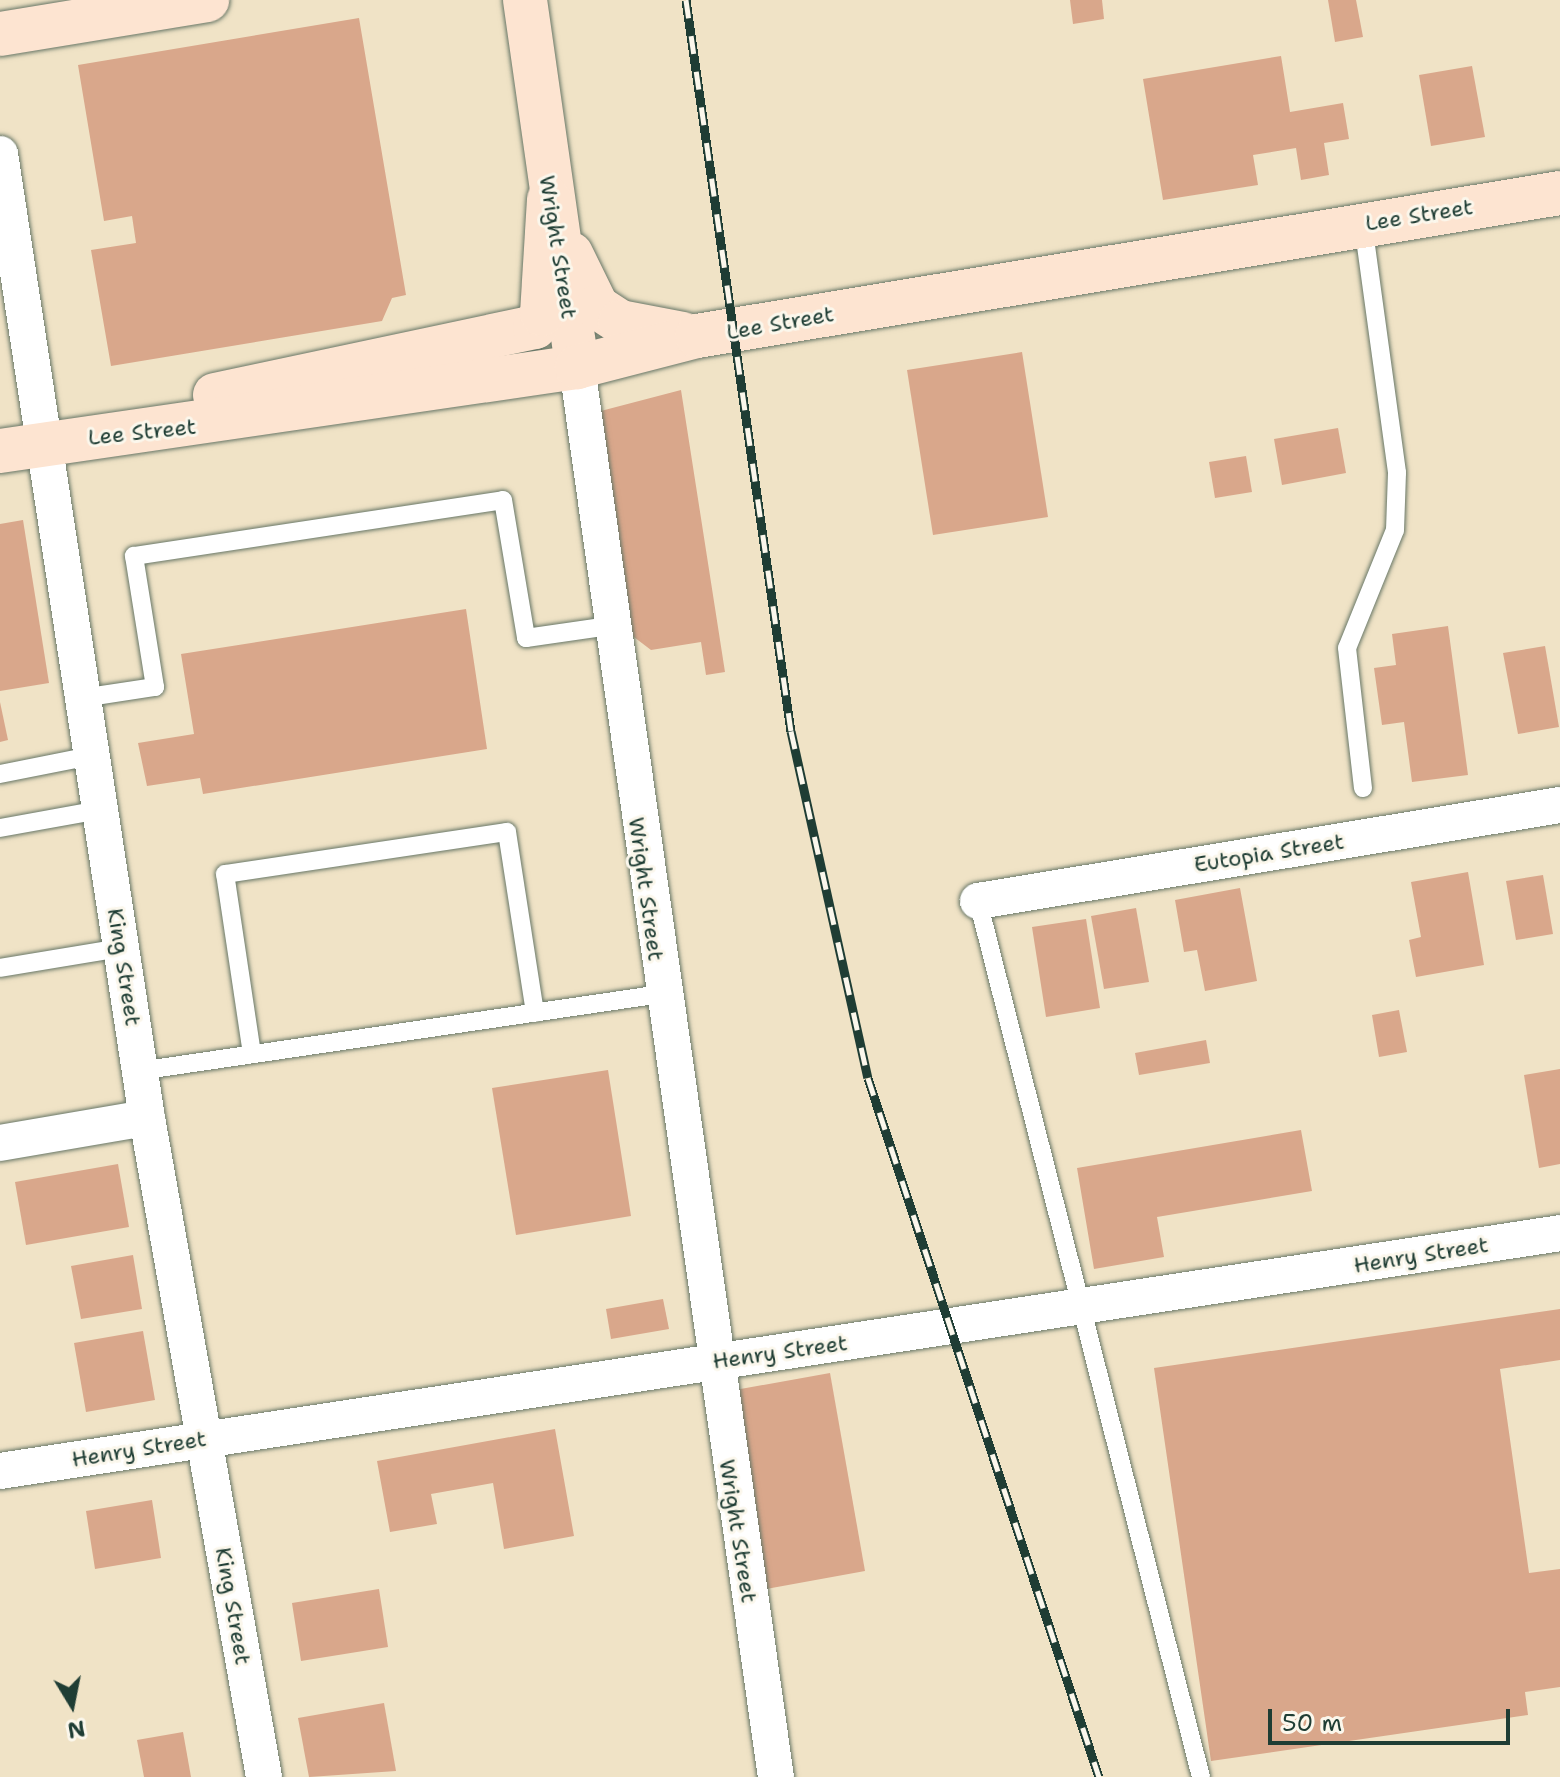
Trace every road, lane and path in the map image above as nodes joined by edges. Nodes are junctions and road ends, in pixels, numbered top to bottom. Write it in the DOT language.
graph roads {
  1 [pos="207,0"];
  2 [pos="525,0"];
  3 [pos="100,9"];
  4 [pos="0,34"];
  5 [pos="0,154"];
  6 [pos="1560,193"];
  7 [pos="549,199"];
  8 [pos="1363,224"];
  9 [pos="697,336"];
  10 [pos="577,367"];
  11 [pos="152,428"];
  12 [pos="43,444"];
  13 [pos="0,451"];
  14 [pos="609,626"];
  15 [pos="82,698"];
  16 [pos="91,756"];
  17 [pos="0,774"];
  18 [pos="1363,788"];
  19 [pos="1560,805"];
  20 [pos="100,810"];
  21 [pos="0,828"];
  22 [pos="978,901"];
  23 [pos="121,948"];
  24 [pos="0,968"];
  25 [pos="661,994"];
  26 [pos="535,1013"];
  27 [pos="252,1054"];
  28 [pos="139,1071"];
  29 [pos="147,1118"];
  30 [pos="0,1143"];
  31 [pos="1560,1233"];
  32 [pos="1078,1310"];
  33 [pos="712,1361"];
  34 [pos="204,1438"];
  35 [pos="0,1471"];
  36 [pos="264,1777"];
  37 [pos="776,1777"];
  38 [pos="1201,1777"];
  1 -- 3 [label="main road"];
  2 -- 7 [label="main road, Wright Street"];
  3 -- 4 [label="main road"];
  5 -- 12 [label="street, King Street"];
  6 -- 8 [label="main road, Lee Street"];
  7 -- 9 [label="main road"];
  7 -- 10 [label="main road, Wright Street"];
  7 -- 11 [label="main road"];
  8 -- 9 [label="main road, Lee Street"];
  8 -- 18 [label="lane"];
  9 -- 10 [label="main road, Lee Street"];
  10 -- 11 [label="main road, Lee Street"];
  10 -- 14 [label="street, Wright Street"];
  11 -- 12 [label="main road, Lee Street"];
  12 -- 13 [label="main road, Lee Street"];
  12 -- 15 [label="street, King Street"];
  14 -- 15 [label="lane"];
  14 -- 25 [label="street, Wright Street"];
  15 -- 16 [label="street, King Street"];
  16 -- 17 [label="lane"];
  16 -- 20 [label="street, King Street"];
  19 -- 22 [label="street, Eutopia Street"];
  20 -- 21 [label="lane"];
  20 -- 23 [label="street, King Street"];
  22 -- 32 [label="lane"];
  23 -- 24 [label="lane"];
  23 -- 28 [label="street, King Street"];
  25 -- 26 [label="lane"];
  25 -- 33 [label="street, Wright Street"];
  26 -- 27 [label="lane"];
  26 -- 27 [label="lane"];
  27 -- 28 [label="lane"];
  28 -- 29 [label="street, King Street"];
  29 -- 30 [label="street"];
  29 -- 34 [label="street, King Street"];
  31 -- 32 [label="street, Henry Street"];
  32 -- 33 [label="street, Henry Street"];
  32 -- 38 [label="lane"];
  33 -- 34 [label="street, Henry Street"];
  33 -- 37 [label="street, Wright Street"];
  34 -- 35 [label="street, Henry Street"];
  34 -- 36 [label="street, King Street"];
}
